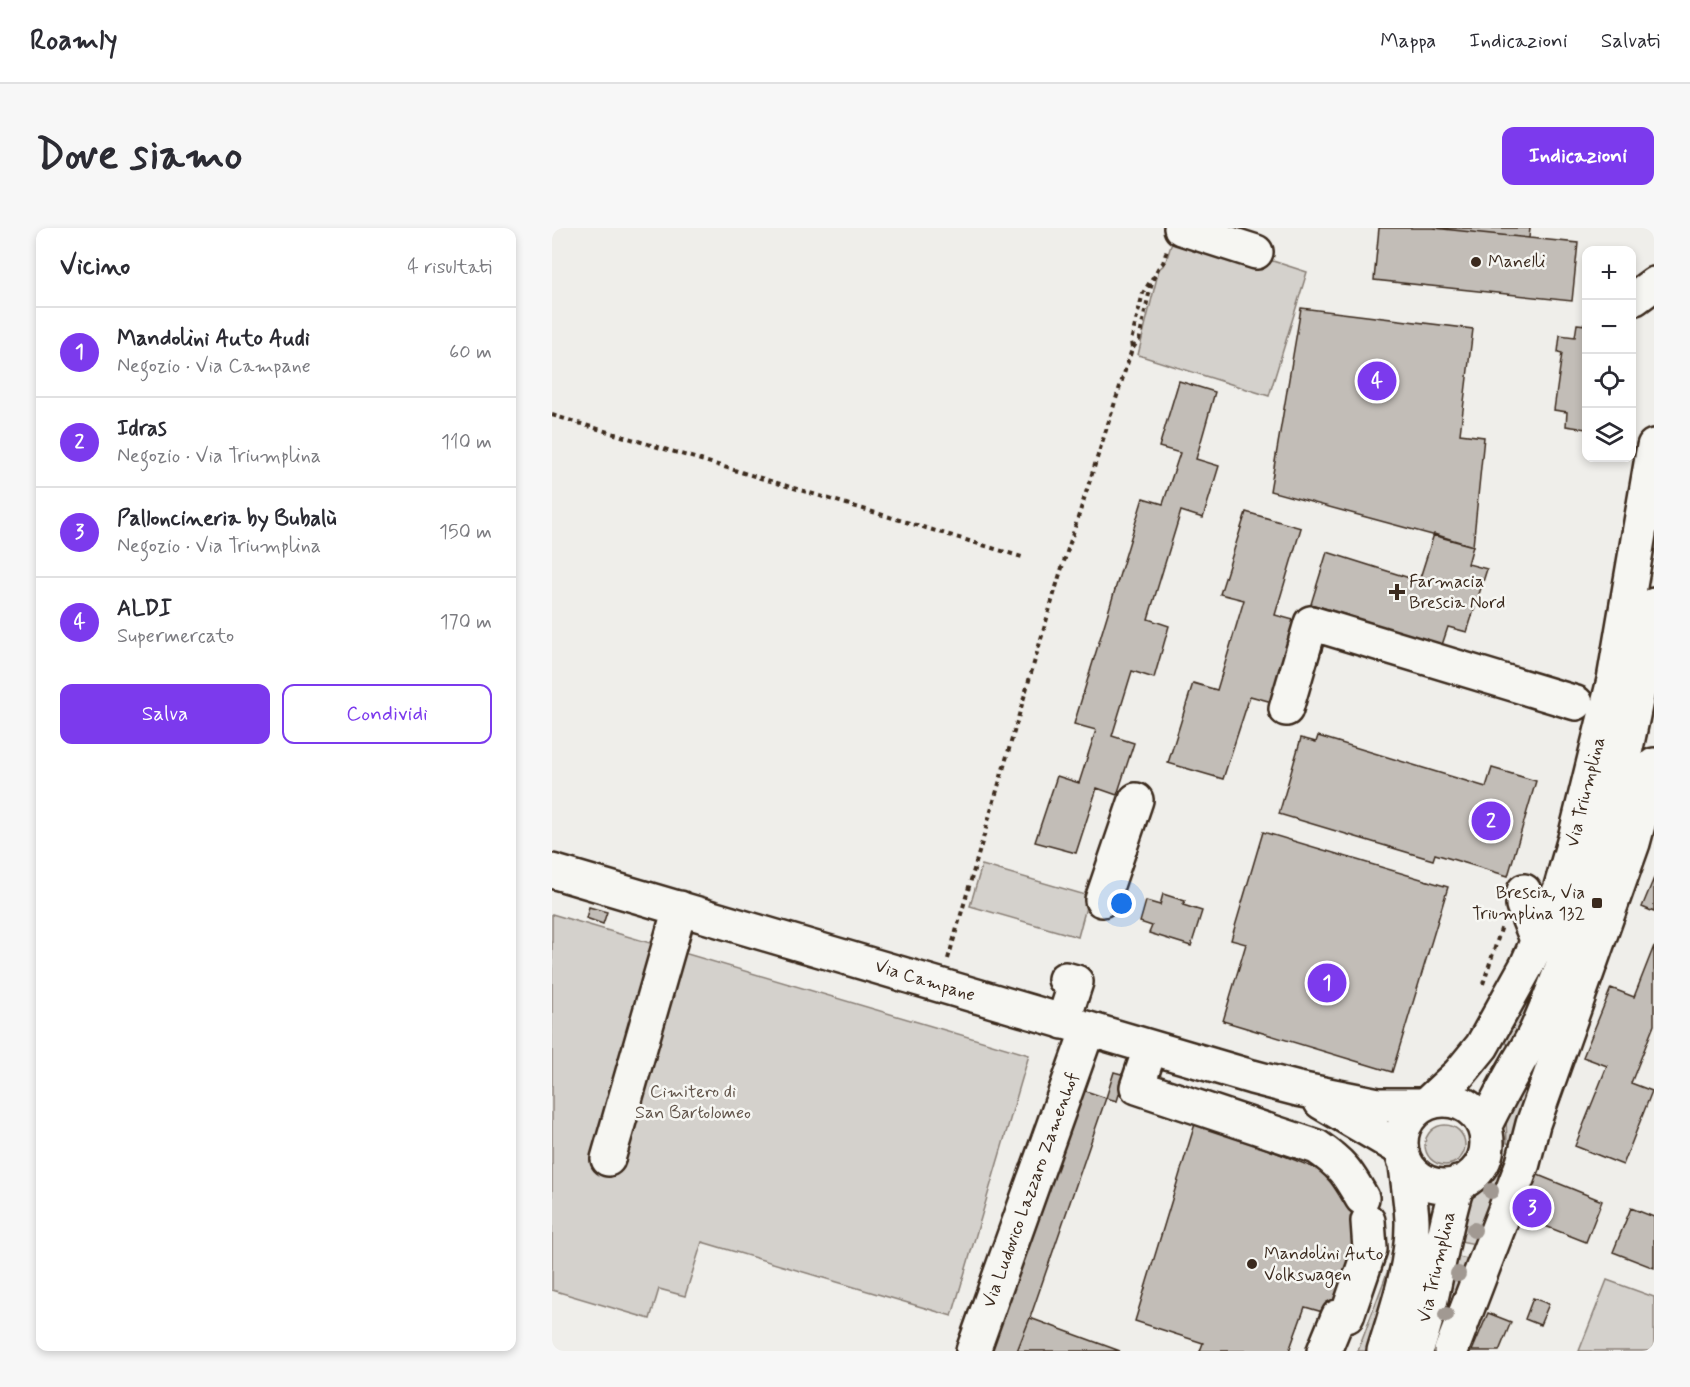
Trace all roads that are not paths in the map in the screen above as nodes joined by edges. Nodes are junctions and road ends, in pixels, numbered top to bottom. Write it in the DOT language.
graph roads {
  1 [pos="1175,237"];
  2 [pos="1256,252"];
  3 [pos="1654,446"];
  4 [pos="1654,605"];
  5 [pos="1649,671"];
  6 [pos="1576,703"];
  7 [pos="1286,709"];
  8 [pos="1654,765"];
  9 [pos="1136,800"];
  10 [pos="552,871"];
  11 [pos="1524,891"];
  12 [pos="1102,900"];
  13 [pos="680,908"];
  14 [pos="1538,942"];
  15 [pos="1065,979"];
  16 [pos="1076,1026"];
  17 [pos="1150,1049"];
  18 [pos="1299,1089"];
  19 [pos="1425,1104"];
  20 [pos="1484,1127"];
  21 [pos="1403,1157"];
  22 [pos="608,1159"];
  23 [pos="1458,1184"];
  24 [pos="973,1351"];
  25 [pos="1323,1351"];
  26 [pos="1384,1351"];
  27 [pos="1416,1351"];
  28 [pos="1451,1351"];
  1 -- 2 [label="main road"];
  3 -- 14 [label="main road, Via Triumplina"];
  4 -- 5 [label="main road, Via Triumplina"];
  5 -- 20 [label="main road, Via Triumplina"];
  6 -- 7 [label="main road"];
  8 -- 28 [label="main road, Via Triumplina"];
  9 -- 12 [label="main road"];
  10 -- 13 [label="main road, Via Campane"];
  11 -- 14 [label="main road"];
  13 -- 16 [label="main road, Via Campane"];
  13 -- 22 [label="main road"];
  14 -- 19 [label="main road, Via Triumplina"];
  15 -- 16 [label="main road, Via Ludovico Lazzaro Zamenhof"];
  16 -- 17 [label="main road, Via Campane"];
  16 -- 24 [label="main road, Via Ludovico Lazzaro Zamenhof"];
  17 -- 18 [label="main road, Via Campane"];
  17 -- 25 [label="main road"];
  18 -- 19 [label="main road, Via Campane"];
  18 -- 21 [label="main road, Via Campane"];
  19 -- 20 [label="main road"];
  19 -- 21 [label="main road, Via Triumplina"];
  20 -- 23 [label="main road, Via Triumplina"];
  21 -- 23 [label="main road, Via Triumplina"];
  21 -- 26 [label="main road, Via Triumplina"];
  23 -- 27 [label="main road, Via Triumplina"];
}
